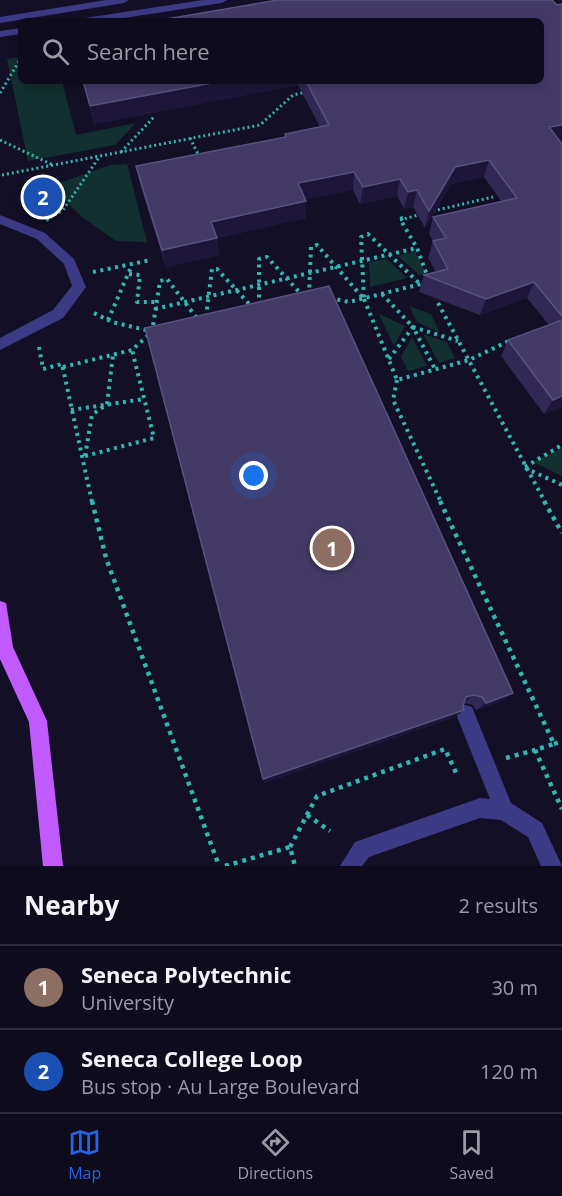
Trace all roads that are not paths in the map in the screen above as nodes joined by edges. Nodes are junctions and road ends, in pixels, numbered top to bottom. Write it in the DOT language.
graph roads {
  1 [pos="124,0"];
  2 [pos="222,0"];
  3 [pos="104,18"];
  4 [pos="0,20"];
  5 [pos="18,31"];
  6 [pos="0,34"];
  7 [pos="0,219"];
  8 [pos="0,344"];
  9 [pos="0,609"];
  10 [pos="2,656"];
  11 [pos="465,714"];
  12 [pos="504,810"];
  13 [pos="53,866"];
  14 [pos="350,866"];
  15 [pos="552,866"];
  1 -- 4 [label="street"];
  2 -- 3 [label="street"];
  5 -- 6 [label="street"];
  7 -- 8 [label="street"];
  9 -- 10 [label="main road"];
  10 -- 13 [label="main road"];
  11 -- 12 [label="street"];
  12 -- 14 [label="street"];
  12 -- 15 [label="street"];
}
